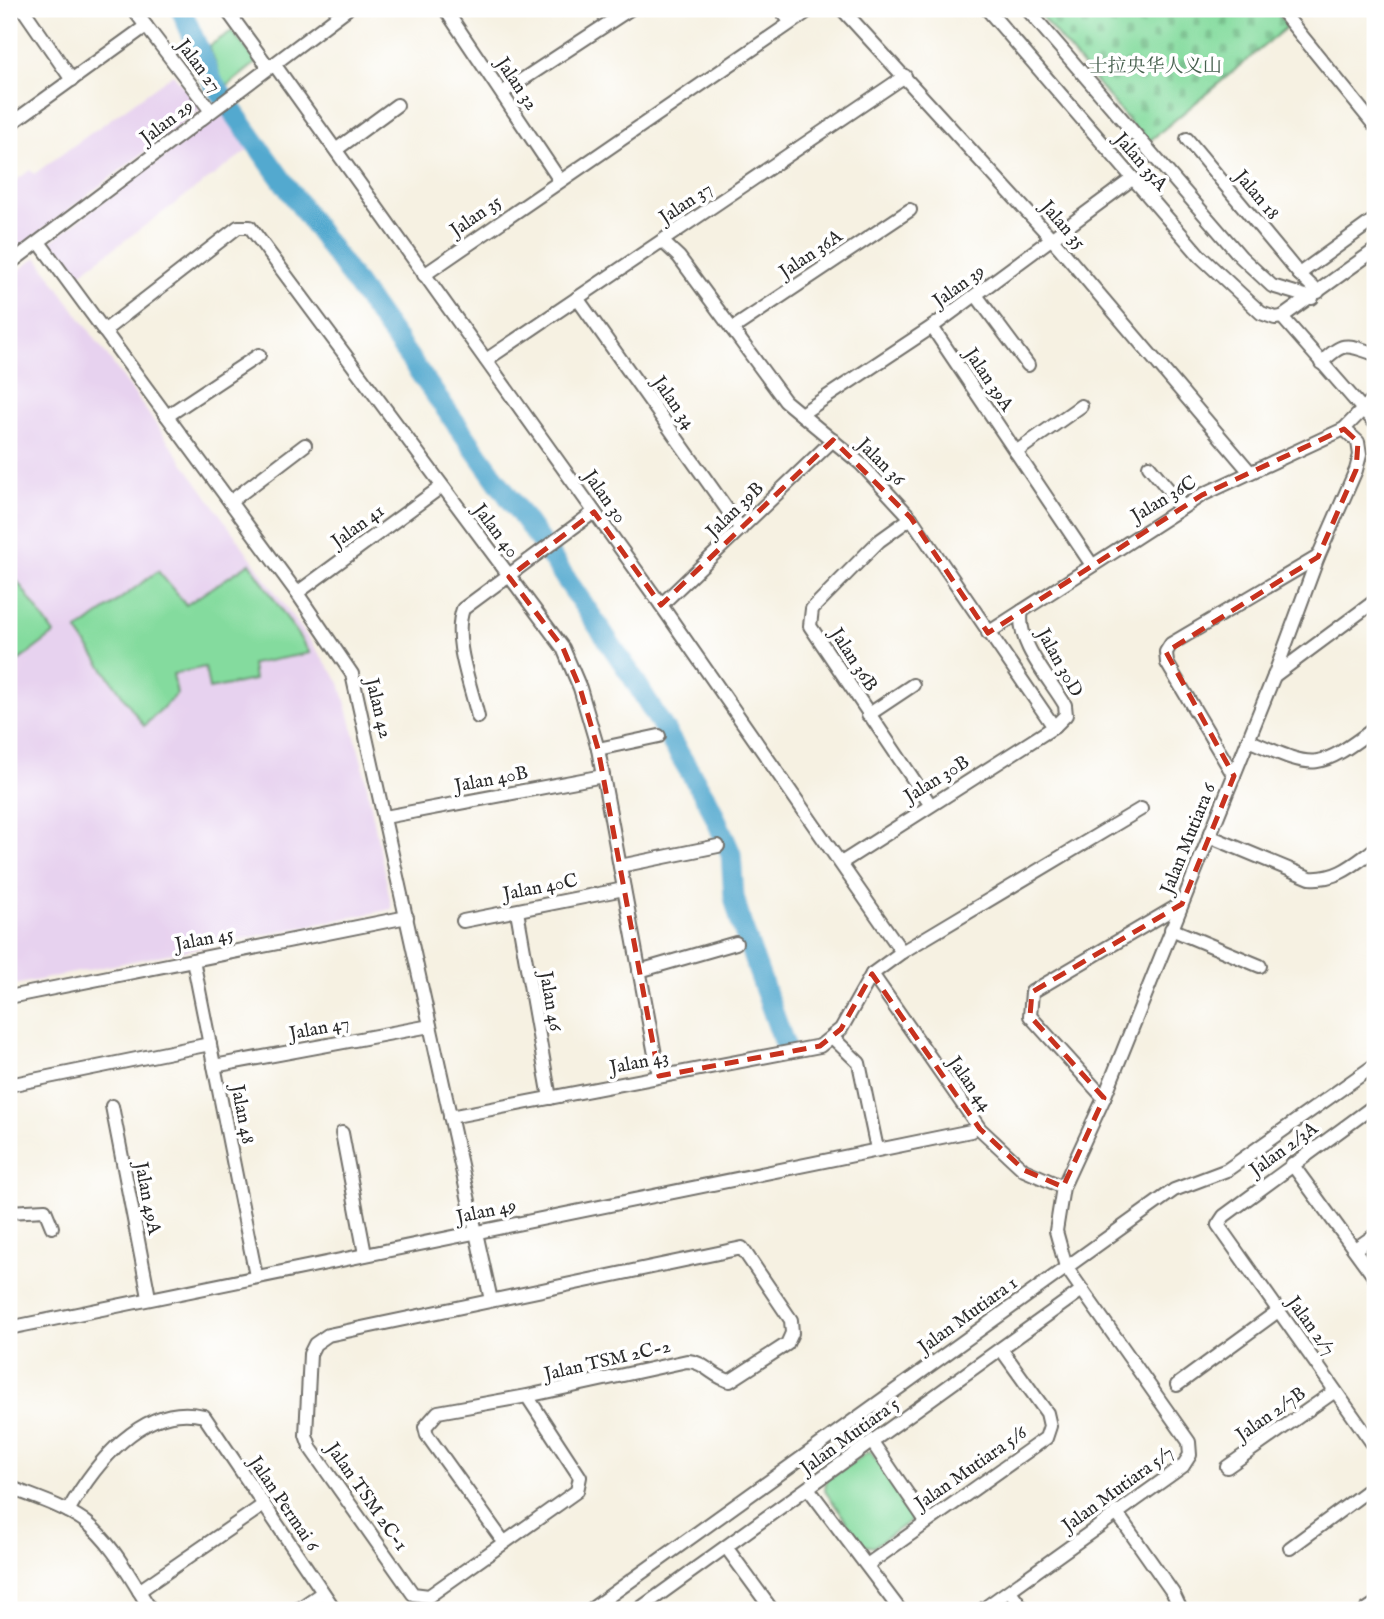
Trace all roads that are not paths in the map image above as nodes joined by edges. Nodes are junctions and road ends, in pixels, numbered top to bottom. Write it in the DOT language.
graph roads {
  1 [pos="23,9"];
  2 [pos="132,9"];
  3 [pos="226,9"];
  4 [pos="347,9"];
  5 [pos="444,9"];
  6 [pos="630,9"];
  7 [pos="780,9"];
  8 [pos="811,9"];
  9 [pos="842,9"];
  10 [pos="987,9"];
  11 [pos="1027,9"];
  12 [pos="1280,9"];
  13 [pos="791,22"];
  14 [pos="146,26"];
  15 [pos="272,66"];
  16 [pos="905,76"];
  17 [pos="72,80"];
  18 [pos="502,93"];
  19 [pos="397,105"];
  20 [pos="211,111"];
  21 [pos="9,125"];
  22 [pos="1375,126"];
  23 [pos="1187,139"];
  24 [pos="337,149"];
  25 [pos="559,179"];
  26 [pos="1132,179"];
  27 [pos="910,210"];
  28 [pos="1375,219"];
  29 [pos="1054,240"];
  30 [pos="662,241"];
  31 [pos="39,242"];
  32 [pos="1375,250"];
  33 [pos="9,264"];
  34 [pos="1299,274"];
  35 [pos="424,275"];
  36 [pos="976,295"];
  37 [pos="1315,295"];
  38 [pos="577,298"];
  39 [pos="1282,317"];
  40 [pos="932,327"];
  41 [pos="732,329"];
  42 [pos="104,331"];
  43 [pos="1375,354"];
  44 [pos="259,355"];
  45 [pos="486,360"];
  46 [pos="1321,363"];
  47 [pos="1028,365"];
  48 [pos="1375,397"];
  49 [pos="1081,406"];
  50 [pos="1363,407"];
  51 [pos="801,414"];
  52 [pos="166,416"];
  53 [pos="1375,423"];
  54 [pos="1344,429"];
  55 [pos="833,440"];
  56 [pos="305,445"];
  57 [pos="1016,452"];
  58 [pos="1149,466"];
  59 [pos="1250,472"];
  60 [pos="441,487"];
  61 [pos="230,502"];
  62 [pos="1183,508"];
  63 [pos="594,512"];
  64 [pos="911,518"];
  65 [pos="741,529"];
  66 [pos="1318,558"];
  67 [pos="1092,565"];
  68 [pos="509,577"];
  69 [pos="297,593"];
  70 [pos="1375,601"];
  71 [pos="662,605"];
  72 [pos="1022,611"];
  73 [pos="988,633"];
  74 [pos="1274,676"];
  75 [pos="913,685"];
  76 [pos="868,715"];
  77 [pos="478,717"];
  78 [pos="1054,727"];
  79 [pos="1375,728"];
  80 [pos="659,736"];
  81 [pos="1248,740"];
  82 [pos="598,749"];
  83 [pos="603,776"];
  84 [pos="1234,776"];
  85 [pos="930,804"];
  86 [pos="1141,809"];
  87 [pos="385,817"];
  88 [pos="1209,835"];
  89 [pos="718,846"];
  90 [pos="1375,849"];
  91 [pos="841,863"];
  92 [pos="620,866"];
  93 [pos="624,889"];
  94 [pos="1182,904"];
  95 [pos="517,911"];
  96 [pos="408,917"];
  97 [pos="463,921"];
  98 [pos="1171,929"];
  99 [pos="736,943"];
  100 [pos="902,953"];
  101 [pos="193,960"];
  102 [pos="1260,966"];
  103 [pos="639,971"];
  104 [pos="872,974"];
  105 [pos="9,997"];
  106 [pos="430,1026"];
  107 [pos="833,1038"];
  108 [pos="210,1044"];
  109 [pos="1375,1065"];
  110 [pos="214,1066"];
  111 [pos="659,1076"];
  112 [pos="9,1085"];
  113 [pos="550,1098"];
  114 [pos="1104,1098"];
  115 [pos="1375,1105"];
  116 [pos="112,1106"];
  117 [pos="450,1117"];
  118 [pos="971,1131"];
  119 [pos="342,1133"];
  120 [pos="877,1149"];
  121 [pos="1292,1164"];
  122 [pos="1063,1187"];
  123 [pos="9,1212"];
  124 [pos="1218,1225"];
  125 [pos="52,1227"];
  126 [pos="477,1231"];
  127 [pos="1375,1236"];
  128 [pos="1355,1249"];
  129 [pos="365,1254"];
  130 [pos="1066,1267"];
  131 [pos="256,1276"];
  132 [pos="1375,1278"];
  133 [pos="1082,1290"];
  134 [pos="149,1297"];
  135 [pos="491,1300"];
  136 [pos="1278,1311"];
  137 [pos="791,1320"];
  138 [pos="9,1328"];
  139 [pos="1001,1349"];
  140 [pos="1177,1385"];
  141 [pos="1335,1391"];
  142 [pos="527,1396"];
  143 [pos="872,1442"];
  144 [pos="1375,1447"];
  145 [pos="1227,1467"];
  146 [pos="1375,1485"];
  147 [pos="9,1487"];
  148 [pos="808,1488"];
  149 [pos="262,1506"];
  150 [pos="68,1511"];
  151 [pos="1116,1513"];
  152 [pos="926,1521"];
  153 [pos="503,1541"];
  154 [pos="726,1546"];
  155 [pos="1290,1548"];
  156 [pos="867,1565"];
  157 [pos="139,1591"];
  158 [pos="1010,1591"];
  159 [pos="322,1593"];
  160 [pos="1375,1604"];
  161 [pos="1181,1609"];
  162 [pos="151,1610"];
  163 [pos="297,1610"];
  164 [pos="335,1610"];
  165 [pos="590,1610"];
  166 [pos="638,1610"];
  167 [pos="772,1610"];
  168 [pos="900,1610"];
  169 [pos="982,1610"];
  170 [pos="1024,1610"];
  171 [pos="1366,1610"];
  1 -- 17 [label="street"];
  2 -- 14 [label="street, Jalan 27"];
  3 -- 15 [label="street, Jalan 30"];
  4 -- 15 [label="street, Jalan 29"];
  5 -- 18 [label="street, Jalan 32"];
  6 -- 18 [label="street"];
  7 -- 13 [label="street"];
  8 -- 13 [label="street, Jalan 35"];
  9 -- 16 [label="street, Jalan 35"];
  10 -- 26 [label="street, Jalan 35A"];
  11 -- 37 [label="street, Jalan 35A"];
  12 -- 22 [label="street"];
  13 -- 25 [label="street, Jalan 35"];
  14 -- 17 [label="street"];
  14 -- 20 [label="street, Jalan 27"];
  15 -- 20 [label="street, Jalan 29"];
  15 -- 24 [label="street, Jalan 30"];
  16 -- 29 [label="street, Jalan 35"];
  16 -- 30 [label="street, Jalan 37"];
  17 -- 21 [label="street"];
  18 -- 25 [label="street, Jalan 32"];
  19 -- 24 [label="street"];
  20 -- 31 [label="street, Jalan 29"];
  23 -- 34 [label="street, Jalan 18"];
  24 -- 35 [label="street, Jalan 30"];
  25 -- 35 [label="street, Jalan 35"];
  26 -- 29 [label="street, Jalan 39"];
  26 -- 39 [label="street, Jalan 35A"];
  27 -- 41 [label="street, Jalan 36A"];
  28 -- 34 [label="street"];
  29 -- 36 [label="street, Jalan 39"];
  29 -- 59 [label="street, Jalan 35"];
  30 -- 38 [label="street, Jalan 37"];
  30 -- 41 [label="street, Jalan 36"];
  31 -- 33 [label="street, Jalan 29"];
  31 -- 42 [label="street, Jalan 42"];
  32 -- 37 [label="street"];
  34 -- 37 [label="street, Jalan 18"];
  35 -- 45 [label="street, Jalan 30"];
  36 -- 40 [label="street, Jalan 39"];
  36 -- 47 [label="street"];
  37 -- 39 [label="street"];
  38 -- 45 [label="street, Jalan 37"];
  38 -- 65 [label="street, Jalan 34"];
  39 -- 46 [label="street"];
  40 -- 51 [label="street, Jalan 39"];
  40 -- 57 [label="street, Jalan 39A"];
  41 -- 51 [label="street, Jalan 36"];
  42 -- 52 [label="street, Jalan 42"];
  42 -- 60 [label="street, Jalan 40"];
  43 -- 46 [label="street"];
  44 -- 52 [label="street"];
  45 -- 63 [label="street, Jalan 30"];
  46 -- 50 [label="street"];
  48 -- 50 [label="street, Jalan 36C"];
  49 -- 57 [label="street"];
  50 -- 53 [label="street"];
  50 -- 54 [label="street, Jalan 36C"];
  51 -- 55 [label="street, Jalan 36"];
  52 -- 61 [label="street, Jalan 42"];
  54 -- 59 [label="street, Jalan 36C"];
  54 -- 66 [label="street, Jalan Mutiara 6"];
  55 -- 64 [label="street, Jalan 36"];
  55 -- 65 [label="street, Jalan 39B"];
  56 -- 61 [label="street"];
  57 -- 67 [label="street, Jalan 39A"];
  58 -- 62 [label="street"];
  59 -- 62 [label="street, Jalan 36C"];
  60 -- 68 [label="street, Jalan 40"];
  60 -- 69 [label="street, Jalan 41"];
  61 -- 69 [label="street, Jalan 42"];
  62 -- 67 [label="street, Jalan 36C"];
  63 -- 68 [label="street"];
  63 -- 71 [label="street, Jalan 30"];
  64 -- 73 [label="street, Jalan 36"];
  64 -- 76 [label="street, Jalan 36B"];
  65 -- 71 [label="street, Jalan 39B"];
  66 -- 74 [label="street, Jalan Mutiara 6"];
  66 -- 84 [label="street"];
  67 -- 72 [label="street, Jalan 36C"];
  68 -- 77 [label="street"];
  68 -- 82 [label="street, Jalan 40"];
  69 -- 87 [label="street, Jalan 42"];
  70 -- 74 [label="street"];
  71 -- 91 [label="street, Jalan 30"];
  72 -- 73 [label="street, Jalan 36C"];
  72 -- 78 [label="street, Jalan 30D"];
  73 -- 78 [label="street, Jalan 36"];
  74 -- 81 [label="street, Jalan Mutiara 6"];
  75 -- 76 [label="street"];
  76 -- 85 [label="street, Jalan 36B"];
  78 -- 85 [label="street, Jalan 30B"];
  79 -- 81 [label="street"];
  80 -- 82 [label="street"];
  81 -- 84 [label="street, Jalan Mutiara 6"];
  82 -- 83 [label="street, Jalan 40"];
  83 -- 87 [label="street, Jalan 40B"];
  83 -- 92 [label="street, Jalan 40"];
  84 -- 88 [label="street, Jalan Mutiara 6"];
  85 -- 91 [label="street, Jalan 30B"];
  86 -- 100 [label="street"];
  87 -- 96 [label="street, Jalan 42"];
  88 -- 90 [label="street"];
  88 -- 94 [label="street, Jalan Mutiara 6"];
  89 -- 92 [label="street"];
  91 -- 100 [label="street, Jalan 30"];
  92 -- 93 [label="street, Jalan 40"];
  93 -- 95 [label="street, Jalan 40C"];
  93 -- 103 [label="street, Jalan 40"];
  94 -- 98 [label="street, Jalan Mutiara 6"];
  94 -- 114 [label="street"];
  95 -- 97 [label="street, Jalan 40C"];
  95 -- 113 [label="street, Jalan 46"];
  96 -- 101 [label="street, Jalan 45"];
  96 -- 106 [label="street, Jalan 42"];
  98 -- 102 [label="street"];
  98 -- 114 [label="street, Jalan Mutiara 6"];
  99 -- 103 [label="street"];
  100 -- 104 [label="street"];
  101 -- 105 [label="street, Jalan 45"];
  101 -- 108 [label="street, Jalan 48"];
  103 -- 111 [label="street, Jalan 40"];
  104 -- 107 [label="street"];
  104 -- 122 [label="street, Jalan 44"];
  106 -- 110 [label="street, Jalan 47"];
  106 -- 117 [label="street, Jalan 42"];
  107 -- 111 [label="street, Jalan 43"];
  107 -- 120 [label="street"];
  108 -- 110 [label="street, Jalan 48"];
  108 -- 112 [label="street"];
  109 -- 130 [label="street, Jalan Mutiara 1"];
  110 -- 131 [label="street, Jalan 48"];
  111 -- 113 [label="street, Jalan 43"];
  113 -- 117 [label="street, Jalan 43"];
  114 -- 122 [label="street, Jalan Mutiara 6"];
  115 -- 121 [label="street, Jalan 2/3A"];
  116 -- 134 [label="street, Jalan 49A"];
  117 -- 126 [label="street, Jalan 42"];
  118 -- 120 [label="street, Jalan 49"];
  119 -- 129 [label="street"];
  120 -- 126 [label="street, Jalan 49"];
  121 -- 124 [label="street, Jalan 2/3A"];
  121 -- 128 [label="street"];
  122 -- 130 [label="street, Jalan Mutiara 6"];
  123 -- 125 [label="street"];
  124 -- 136 [label="street, Jalan 2/7"];
  126 -- 129 [label="street, Jalan 49"];
  126 -- 135 [label="street"];
  127 -- 128 [label="street"];
  128 -- 132 [label="street"];
  129 -- 131 [label="street, Jalan 49"];
  130 -- 133 [label="street, Jalan Mutiara 5/7"];
  130 -- 165 [label="street, Jalan Mutiara 1"];
  131 -- 134 [label="street, Jalan 49"];
  133 -- 139 [label="street, Jalan Mutiara 5"];
  133 -- 151 [label="street, Jalan Mutiara 5/7"];
  134 -- 138 [label="street, Jalan 49"];
  135 -- 137 [label="street, Jalan TSM 2C-1"];
  135 -- 153 [label="street, Jalan TSM 2C-1"];
  136 -- 140 [label="street"];
  136 -- 141 [label="street, Jalan 2/7"];
  137 -- 142 [label="street, Jalan TSM 2C-2"];
  139 -- 143 [label="street, Jalan Mutiara 5"];
  139 -- 152 [label="street, Jalan Mutiara 5/6"];
  141 -- 144 [label="street, Jalan 2/7"];
  141 -- 145 [label="street, Jalan 2/7B"];
  142 -- 153 [label="street, Jalan TSM 2C-1"];
  142 -- 153 [label="street, Jalan TSM 2C-2"];
  143 -- 148 [label="street, Jalan Mutiara 5"];
  143 -- 152 [label="street"];
  146 -- 155 [label="street"];
  147 -- 150 [label="street"];
  148 -- 154 [label="street, Jalan Mutiara 5"];
  148 -- 156 [label="street"];
  149 -- 150 [label="street, Jalan Permai 6"];
  149 -- 157 [label="street"];
  149 -- 159 [label="street, Jalan Permai 6"];
  150 -- 157 [label="street"];
  151 -- 158 [label="street, Jalan Mutiara 5/7"];
  151 -- 161 [label="street"];
  152 -- 156 [label="street, Jalan Mutiara 5/6"];
  154 -- 166 [label="street, Jalan Mutiara 5"];
  154 -- 167 [label="street"];
  156 -- 168 [label="street"];
  157 -- 162 [label="street"];
  158 -- 169 [label="street, Jalan Mutiara 5/7"];
  158 -- 170 [label="street"];
  159 -- 163 [label="street"];
  159 -- 164 [label="street, Jalan Permai 6"];
  160 -- 171 [label="street"];
}
